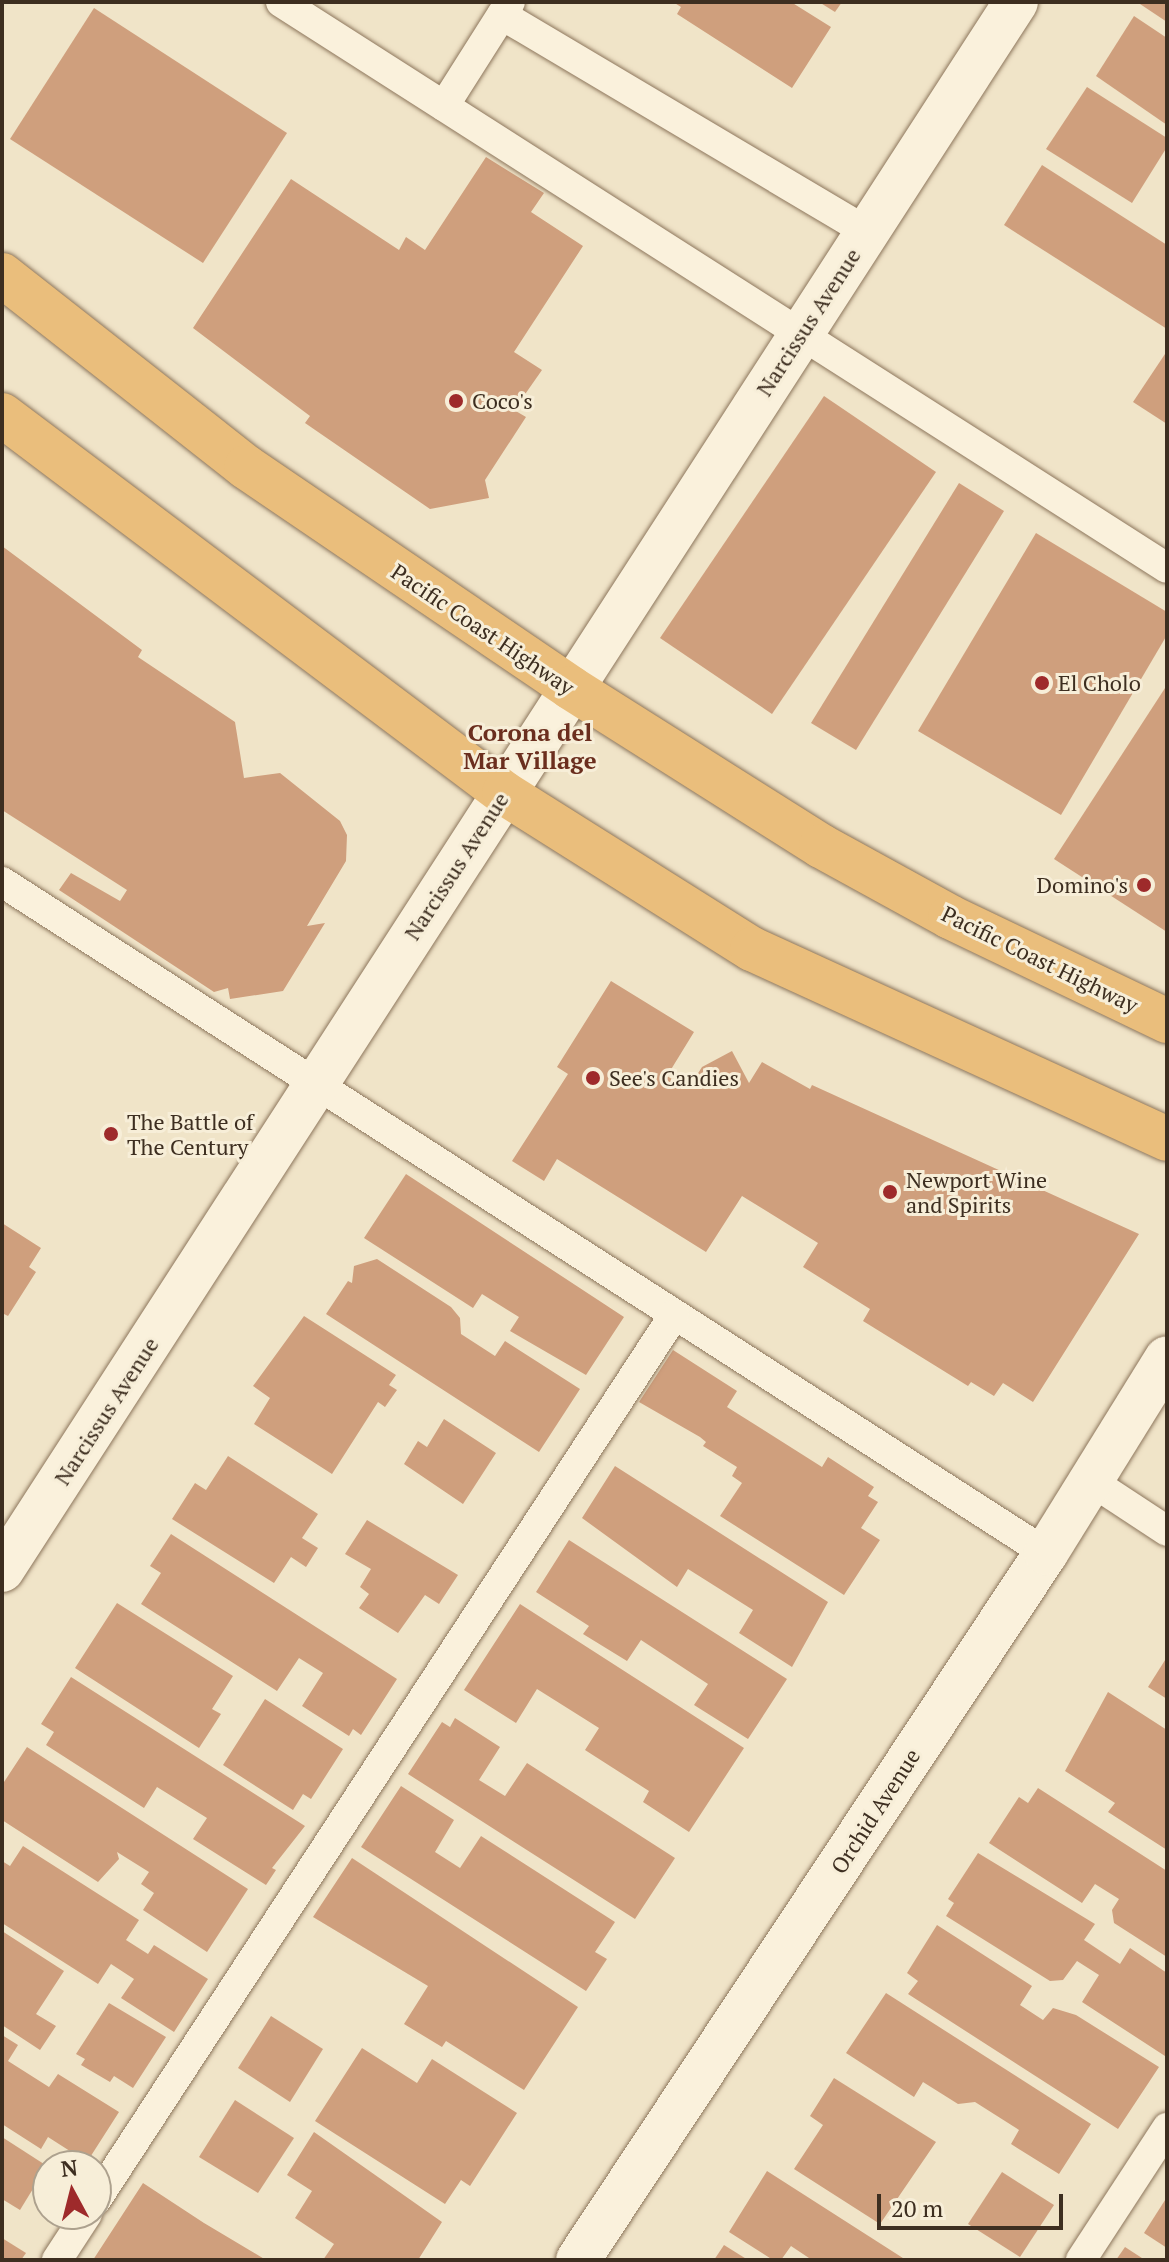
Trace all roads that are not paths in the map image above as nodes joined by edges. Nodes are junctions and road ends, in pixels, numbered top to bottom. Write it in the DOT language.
graph roads {
  1 [pos="281,2"];
  2 [pos="1016,2"];
  3 [pos="506,8"];
  4 [pos="444,106"];
  5 [pos="867,232"];
  6 [pos="2,275"];
  7 [pos="801,333"];
  8 [pos="2,415"];
  9 [pos="1163,557"];
  10 [pos="571,688"];
  11 [pos="504,793"];
  12 [pos="2,882"];
  13 [pos="1167,1021"];
  14 [pos="317,1084"];
  15 [pos="1167,1139"];
  16 [pos="674,1315"];
  17 [pos="1167,1358"];
  18 [pos="1091,1481"];
  19 [pos="1167,1531"];
  20 [pos="1046,1553"];
  21 [pos="2,1570"];
  22 [pos="1167,2128"];
  23 [pos="112,2176"];
  24 [pos="77,2230"];
  25 [pos="57,2260"];
  26 [pos="578,2260"];
  27 [pos="1081,2260"];
  1 -- 4 [label="lane"];
  2 -- 5 [label="street, Narcissus Avenue"];
  3 -- 4 [label="lane"];
  3 -- 5 [label="lane"];
  4 -- 7 [label="lane"];
  5 -- 7 [label="street, Narcissus Avenue"];
  6 -- 10 [label="highway, Pacific Coast Highway"];
  7 -- 9 [label="lane"];
  7 -- 10 [label="street, Narcissus Avenue"];
  8 -- 11 [label="highway"];
  10 -- 11 [label="street, Narcissus Avenue"];
  10 -- 13 [label="highway, Pacific Coast Highway"];
  11 -- 14 [label="street, Narcissus Avenue"];
  11 -- 15 [label="highway"];
  12 -- 14 [label="lane"];
  14 -- 16 [label="lane"];
  14 -- 21 [label="street, Narcissus Avenue"];
  16 -- 20 [label="lane"];
  16 -- 23 [label="lane"];
  17 -- 18 [label="street, Orchid Avenue"];
  18 -- 19 [label="lane"];
  18 -- 20 [label="street, Orchid Avenue"];
  20 -- 26 [label="street, Orchid Avenue"];
  22 -- 27 [label="lane"];
  24 -- 25 [label="lane"];
}
